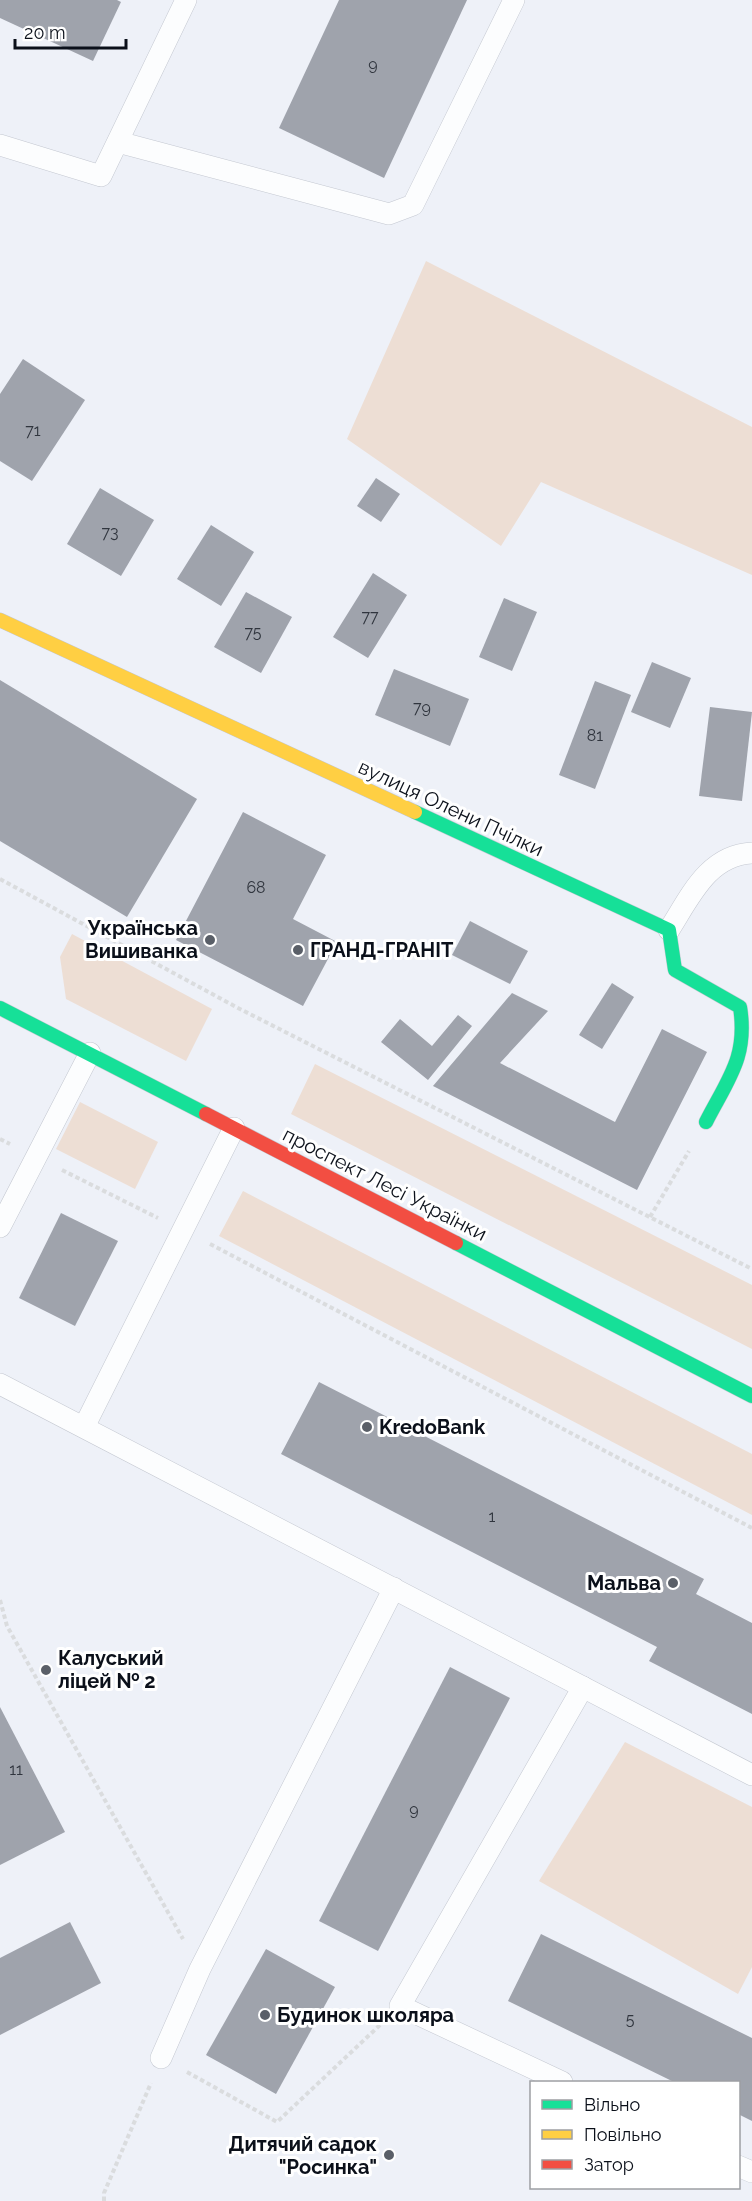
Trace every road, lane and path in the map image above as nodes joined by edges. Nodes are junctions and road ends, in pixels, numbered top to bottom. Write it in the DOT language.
graph roads {
  1 [pos="186,0"];
  2 [pos="514,0"];
  3 [pos="118,142"];
  4 [pos="0,145"];
  5 [pos="0,620"];
  6 [pos="752,853"];
  7 [pos="0,879"];
  8 [pos="669,930"];
  9 [pos="0,1008"];
  10 [pos="90,1053"];
  11 [pos="706,1122"];
  12 [pos="234,1128"];
  13 [pos="0,1139"];
  14 [pos="36,1157"];
  15 [pos="650,1217"];
  16 [pos="0,1227"];
  17 [pos="183,1230"];
  18 [pos="752,1269"];
  19 [pos="0,1384"];
  20 [pos="752,1396"];
  21 [pos="84,1427"];
  22 [pos="752,1528"];
  23 [pos="394,1588"];
  24 [pos="0,1600"];
  25 [pos="583,1687"];
  26 [pos="752,1775"];
  27 [pos="200,1969"];
  28 [pos="400,2006"];
  29 [pos="162,2058"];
  30 [pos="560,2081"];
  31 [pos="104,2201"];
  1 -- 3 [label="lane"];
  2 -- 3 [label="lane"];
  3 -- 4 [label="lane"];
  5 -- 8 [label="street, вулиця Олени Пчілки"];
  6 -- 8 [label="lane"];
  7 -- 15 [label="path"];
  8 -- 11 [label="street"];
  9 -- 10 [label="street, проспект Лесі Українки"];
  10 -- 12 [label="street, проспект Лесі Українки"];
  10 -- 14 [label="lane"];
  11 -- 15 [label="path"];
  12 -- 17 [label="lane"];
  12 -- 20 [label="street, проспект Лесі Українки"];
  13 -- 14 [label="path"];
  14 -- 16 [label="lane"];
  14 -- 17 [label="path"];
  15 -- 18 [label="path"];
  17 -- 21 [label="lane"];
  17 -- 22 [label="path"];
  19 -- 21 [label="lane"];
  21 -- 23 [label="lane"];
  23 -- 25 [label="lane"];
  23 -- 27 [label="lane"];
  24 -- 27 [label="path"];
  25 -- 26 [label="lane"];
  25 -- 28 [label="lane"];
  27 -- 29 [label="lane"];
  28 -- 29 [label="path"];
  28 -- 30 [label="lane"];
  29 -- 31 [label="path"];
}
